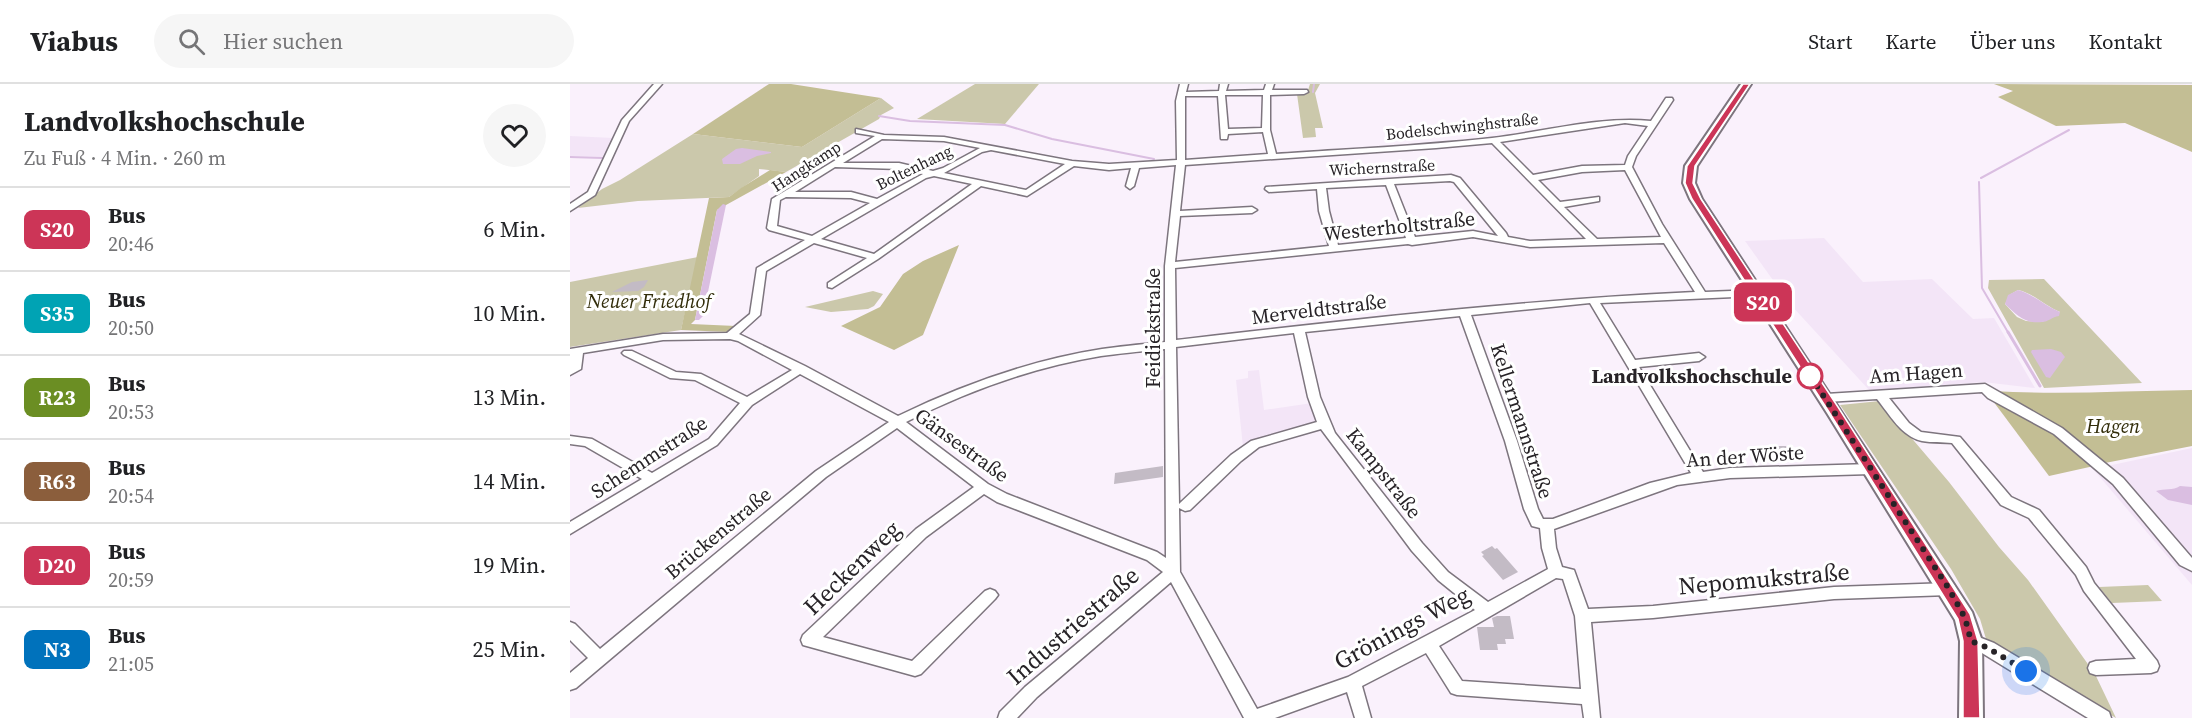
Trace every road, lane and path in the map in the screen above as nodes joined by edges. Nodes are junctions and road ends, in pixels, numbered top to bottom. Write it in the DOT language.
graph roads {
  1 [pos="658,84"];
  2 [pos="1224,84"];
  3 [pos="1746,84"];
  4 [pos="1268,88"];
  5 [pos="1182,89"];
  6 [pos="1304,92"];
  7 [pos="1221,93"];
  8 [pos="1669,100"];
  9 [pos="1654,124"];
  10 [pos="1266,130"];
  11 [pos="859,131"];
  12 [pos="880,137"];
  13 [pos="1494,140"];
  14 [pos="991,148"];
  15 [pos="1273,156"];
  16 [pos="1181,161"];
  17 [pos="1072,163"];
  18 [pos="834,165"];
  19 [pos="1136,165"];
  20 [pos="1628,167"];
  21 [pos="934,173"];
  22 [pos="1532,178"];
  23 [pos="1389,182"];
  24 [pos="980,183"];
  25 [pos="1130,186"];
  26 [pos="1321,186"];
  27 [pos="1269,189"];
  28 [pos="784,194"];
  29 [pos="1596,199"];
  30 [pos="878,202"];
  31 [pos="1558,204"];
  32 [pos="570,208"];
  33 [pos="1252,210"];
  34 [pos="1175,214"];
  35 [pos="1503,239"];
  36 [pos="812,240"];
  37 [pos="1667,240"];
  38 [pos="1412,242"];
  39 [pos="1594,242"];
  40 [pos="1335,250"];
  41 [pos="875,257"];
  42 [pos="1170,266"];
  43 [pos="832,285"];
  44 [pos="1757,293"];
  45 [pos="1702,295"];
  46 [pos="1593,300"];
  47 [pos="1464,311"];
  48 [pos="1299,329"];
  49 [pos="730,336"];
  50 [pos="1170,345"];
  51 [pos="575,351"];
  52 [pos="628,353"];
  53 [pos="1699,357"];
  54 [pos="1631,364"];
  55 [pos="801,369"];
  56 [pos="570,371"];
  57 [pos="1880,394"];
  58 [pos="1826,398"];
  59 [pos="748,402"];
  60 [pos="897,422"];
  61 [pos="1323,424"];
  62 [pos="570,440"];
  63 [pos="1871,469"];
  64 [pos="1699,476"];
  65 [pos="652,479"];
  66 [pos="983,487"];
  67 [pos="1185,506"];
  68 [pos="1552,523"];
  69 [pos="570,529"];
  70 [pos="2192,565"];
  71 [pos="1173,573"];
  72 [pos="1563,573"];
  73 [pos="1949,589"];
  74 [pos="990,595"];
  75 [pos="1487,610"];
  76 [pos="1583,616"];
  77 [pos="570,629"];
  78 [pos="1971,641"];
  79 [pos="1428,643"];
  80 [pos="600,657"];
  81 [pos="2096,668"];
  82 [pos="570,683"];
  83 [pos="1353,683"];
  84 [pos="1591,697"];
  85 [pos="1006,718"];
  86 [pos="1253,718"];
  87 [pos="1363,718"];
  88 [pos="1592,718"];
  89 [pos="1971,718"];
  90 [pos="2103,718"];
  1 -- 32 [label="street"];
  2 -- 7 [label="street"];
  3 -- 44 [label="main road"];
  4 -- 6 [label="street"];
  4 -- 7 [label="street"];
  4 -- 10 [label="street"];
  5 -- 7 [label="street"];
  5 -- 16 [label="street, Feidiekstraße"];
  7 -- 10 [label="street"];
  8 -- 9 [label="street"];
  9 -- 13 [label="street, Bodelschwinghstraße"];
  9 -- 20 [label="street"];
  10 -- 15 [label="street"];
  11 -- 12 [label="street, Hangkamp"];
  12 -- 14 [label="street, Hangkamp"];
  12 -- 18 [label="street, Hangkamp"];
  13 -- 15 [label="street, Bodelschwinghstraße"];
  13 -- 22 [label="street"];
  14 -- 17 [label="street"];
  14 -- 21 [label="street, Boltenhang"];
  15 -- 16 [label="street, Bodelschwinghstraße"];
  16 -- 19 [label="street"];
  16 -- 34 [label="street, Feidiekstraße"];
  17 -- 19 [label="street"];
  17 -- 24 [label="street"];
  18 -- 21 [label="street"];
  18 -- 28 [label="street, Hangkamp"];
  19 -- 25 [label="street"];
  20 -- 22 [label="street"];
  20 -- 37 [label="street"];
  21 -- 24 [label="street"];
  21 -- 30 [label="street, Boltenhang"];
  22 -- 31 [label="street"];
  23 -- 26 [label="street, Wichernstraße"];
  23 -- 35 [label="street, Wichernstraße"];
  23 -- 38 [label="street"];
  24 -- 41 [label="street"];
  26 -- 27 [label="street, Wichernstraße"];
  26 -- 40 [label="street"];
  28 -- 30 [label="street"];
  28 -- 36 [label="street, Hangkamp"];
  29 -- 31 [label="street"];
  30 -- 36 [label="street, Boltenhang"];
  31 -- 39 [label="street"];
  33 -- 34 [label="street"];
  34 -- 42 [label="street, Feidiekstraße"];
  35 -- 38 [label="street, Westerholtstraße"];
  35 -- 39 [label="street, Westerholtstraße"];
  36 -- 41 [label="street"];
  36 -- 49 [label="street, Boltenhang"];
  37 -- 39 [label="street, Westerholtstraße"];
  37 -- 45 [label="street"];
  38 -- 40 [label="street, Westerholtstraße"];
  40 -- 42 [label="street, Westerholtstraße"];
  41 -- 43 [label="street"];
  42 -- 50 [label="street, Feidiekstraße"];
  44 -- 45 [label="street, Merveldtstraße"];
  44 -- 58 [label="main road"];
  45 -- 46 [label="street, Merveldtstraße"];
  46 -- 47 [label="street, Merveldtstraße"];
  46 -- 54 [label="street"];
  47 -- 48 [label="street, Merveldtstraße"];
  47 -- 68 [label="street, Kellermannstraße"];
  48 -- 50 [label="street, Merveldtstraße"];
  48 -- 61 [label="street, Kampstraße"];
  49 -- 51 [label="street, Gänsestraße"];
  49 -- 55 [label="street, Gänsestraße"];
  50 -- 60 [label="street, Merveldtstraße"];
  50 -- 71 [label="street, Feidiekstraße"];
  51 -- 56 [label="street"];
  52 -- 59 [label="street"];
  53 -- 54 [label="street"];
  54 -- 64 [label="street"];
  55 -- 59 [label="street, Schemmstraße"];
  55 -- 60 [label="street, Gänsestraße"];
  57 -- 58 [label="street, Am Hagen"];
  57 -- 70 [label="street, Am Hagen"];
  57 -- 81 [label="street"];
  58 -- 63 [label="main road"];
  59 -- 65 [label="street, Schemmstraße"];
  60 -- 66 [label="street, Gänsestraße"];
  60 -- 80 [label="street, Brückenstraße"];
  61 -- 67 [label="street"];
  61 -- 75 [label="street, Kampstraße"];
  62 -- 65 [label="street"];
  63 -- 64 [label="street, An der Wöste"];
  63 -- 73 [label="main road"];
  64 -- 68 [label="street, An der Wöste"];
  65 -- 69 [label="street, Schemmstraße"];
  66 -- 71 [label="street, Gänsestraße"];
  66 -- 74 [label="street, Heckenweg"];
  68 -- 72 [label="street"];
  71 -- 85 [label="street, Industriestraße"];
  71 -- 86 [label="street, Gänsestraße"];
  72 -- 75 [label="street, Grönings Weg"];
  72 -- 76 [label="street"];
  73 -- 76 [label="street, Nepomukstraße"];
  73 -- 78 [label="main road"];
  75 -- 79 [label="street, Grönings Weg"];
  76 -- 84 [label="street"];
  77 -- 80 [label="street"];
  78 -- 89 [label="main road"];
  78 -- 90 [label="street"];
  79 -- 83 [label="street, Grönings Weg"];
  79 -- 84 [label="street"];
  80 -- 82 [label="street, Brückenstraße"];
  83 -- 86 [label="street, Grönings Weg"];
  83 -- 87 [label="street"];
  84 -- 88 [label="street"];
}
